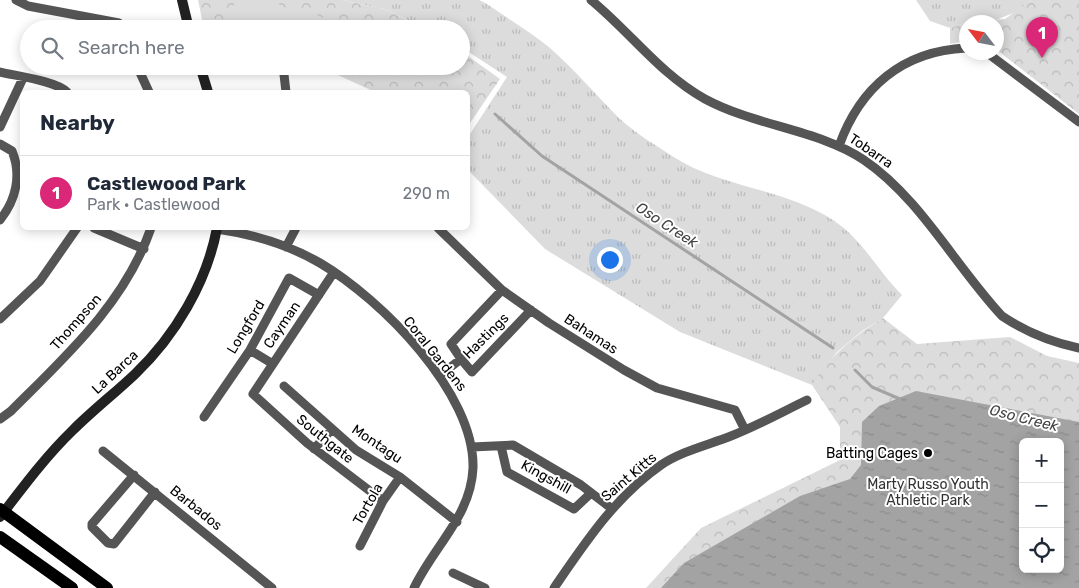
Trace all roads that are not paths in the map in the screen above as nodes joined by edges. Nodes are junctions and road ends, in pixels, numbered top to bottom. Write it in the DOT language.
graph roads {
  1 [pos="16,0"];
  2 [pos="182,0"];
  3 [pos="591,0"];
  4 [pos="92,20"];
  5 [pos="187,20"];
  6 [pos="959,49"];
  7 [pos="997,60"];
  8 [pos="0,72"];
  9 [pos="142,75"];
  10 [pos="203,75"];
  11 [pos="284,75"];
  12 [pos="23,78"];
  13 [pos="62,90"];
  14 [pos="148,90"];
  15 [pos="207,90"];
  16 [pos="286,90"];
  17 [pos="1079,122"];
  18 [pos="0,127"];
  19 [pos="0,144"];
  20 [pos="839,146"];
  21 [pos="0,220"];
  22 [pos="77,230"];
  23 [pos="99,230"];
  24 [pos="150,230"];
  25 [pos="216,230"];
  26 [pos="228,230"];
  27 [pos="295,230"];
  28 [pos="440,230"];
  29 [pos="286,247"];
  30 [pos="144,249"];
  31 [pos="334,272"];
  32 [pos="502,290"];
  33 [pos="319,294"];
  34 [pos="530,310"];
  35 [pos="0,319"];
  36 [pos="1079,348"];
  37 [pos="250,350"];
  38 [pos="461,359"];
  39 [pos="273,364"];
  40 [pos="439,376"];
  41 [pos="284,386"];
  42 [pos="253,394"];
  43 [pos="807,400"];
  44 [pos="204,417"];
  45 [pos="0,419"];
  46 [pos="332,429"];
  47 [pos="745,430"];
  48 [pos="501,446"];
  49 [pos="472,448"];
  50 [pos="314,449"];
  51 [pos="103,450"];
  52 [pos="134,475"];
  53 [pos="400,477"];
  54 [pos="155,492"];
  55 [pos="591,493"];
  56 [pos="384,501"];
  57 [pos="611,508"];
  58 [pos="1,513"];
  59 [pos="457,522"];
  60 [pos="0,537"];
  61 [pos="360,546"];
  62 [pos="453,573"];
  63 [pos="72,588"];
  64 [pos="107,588"];
  65 [pos="272,588"];
  66 [pos="414,588"];
  67 [pos="485,588"];
  68 [pos="554,588"];
  1 -- 4 [label="street"];
  2 -- 5 [label="street"];
  3 -- 20 [label="street, Tobarra"];
  6 -- 20 [label="street"];
  7 -- 17 [label="street"];
  8 -- 12 [label="street"];
  9 -- 14 [label="street"];
  10 -- 15 [label="street"];
  11 -- 16 [label="street"];
  12 -- 13 [label="street"];
  12 -- 18 [label="street"];
  19 -- 21 [label="street"];
  20 -- 36 [label="street, Tobarra"];
  22 -- 35 [label="street"];
  23 -- 30 [label="street"];
  24 -- 30 [label="street, Thompson"];
  25 -- 58 [label="street, La Barca"];
  26 -- 29 [label="street, Coral Gardens"];
  27 -- 29 [label="street"];
  28 -- 32 [label="street, Bahamas"];
  29 -- 31 [label="street, Coral Gardens"];
  30 -- 45 [label="street, Thompson"];
  31 -- 33 [label="street, Cayman"];
  31 -- 40 [label="street, Coral Gardens"];
  32 -- 34 [label="street, Bahamas"];
  32 -- 38 [label="street, Hastings"];
  33 -- 37 [label="street, Longford"];
  33 -- 39 [label="street, Cayman"];
  34 -- 38 [label="street, Hastings"];
  34 -- 47 [label="street, Bahamas"];
  37 -- 39 [label="street"];
  37 -- 44 [label="street, Longford"];
  38 -- 40 [label="street, Hastings"];
  39 -- 42 [label="street, Cayman"];
  40 -- 49 [label="street, Coral Gardens"];
  41 -- 46 [label="street, Montagu"];
  42 -- 50 [label="street, Southgate"];
  43 -- 47 [label="street, Saint Kitts"];
  46 -- 50 [label="street"];
  46 -- 53 [label="street, Montagu"];
  47 -- 57 [label="street, Saint Kitts"];
  48 -- 49 [label="street, Kingshill"];
  48 -- 55 [label="street, Kingshill"];
  48 -- 55 [label="street, Kingshill"];
  49 -- 59 [label="street, Coral Gardens"];
  50 -- 56 [label="street, Southgate"];
  51 -- 52 [label="street, Barbados"];
  52 -- 54 [label="street, Barbados"];
  52 -- 54 [label="street"];
  53 -- 56 [label="street, Tortola"];
  53 -- 59 [label="street, Montagu"];
  54 -- 65 [label="street, Barbados"];
  55 -- 57 [label="street, Kingshill"];
  56 -- 61 [label="street, Tortola"];
  57 -- 68 [label="street, Saint Kitts"];
  58 -- 64 [label="main road"];
  59 -- 66 [label="street, Coral Gardens"];
  60 -- 63 [label="main road"];
  62 -- 67 [label="street"];
}
